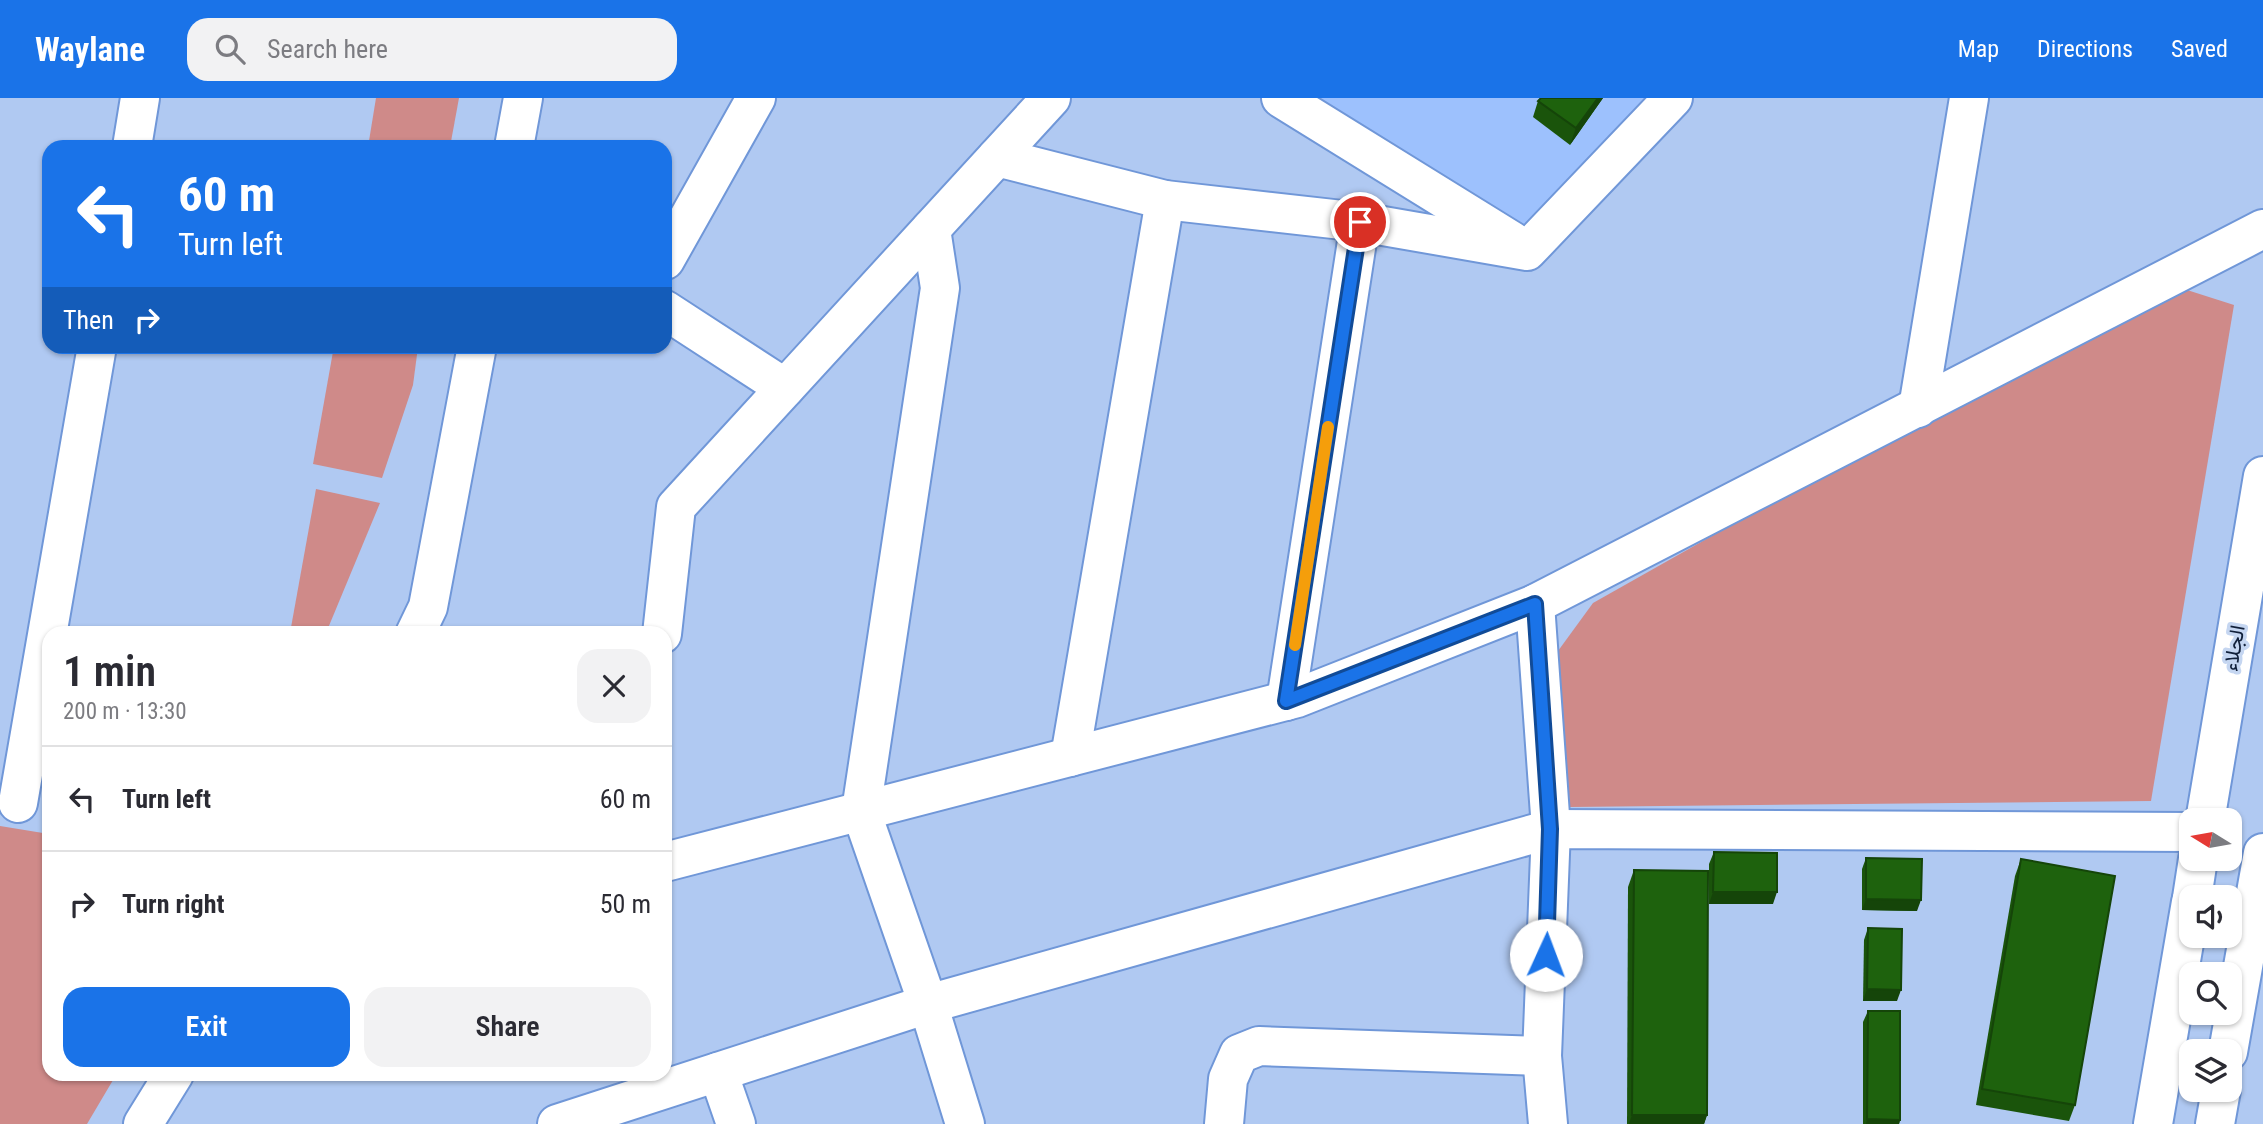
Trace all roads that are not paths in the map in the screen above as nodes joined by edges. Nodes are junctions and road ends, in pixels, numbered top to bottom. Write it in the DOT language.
graph roads {
  1 [pos="140,98"];
  2 [pos="523,98"];
  3 [pos="756,98"];
  4 [pos="1051,98"];
  5 [pos="1281,98"];
  6 [pos="1673,98"];
  7 [pos="1969,98"];
  8 [pos="133,140"];
  9 [pos="515,140"];
  10 [pos="997,156"];
  11 [pos="1165,200"];
  12 [pos="1360,222"];
  13 [pos="931,229"];
  14 [pos="2263,229"];
  15 [pos="672,248"];
  16 [pos="1527,251"];
  17 [pos="672,315"];
  18 [pos="96,354"];
  19 [pos="475,354"];
  20 [pos="785,388"];
  21 [pos="1918,408"];
  22 [pos="2263,476"];
  23 [pos="1535,604"];
  24 [pos="51,626"];
  25 [pos="419,626"];
  26 [pos="663,626"];
  27 [pos="42,681"];
  28 [pos="1286,701"];
  29 [pos="1070,757"];
  30 [pos="22,803"];
  31 [pos="2207,808"];
  32 [pos="861,811"];
  33 [pos="1550,829"];
  34 [pos="2179,832"];
  35 [pos="2263,853"];
  36 [pos="672,860"];
  37 [pos="2183,948"];
  38 [pos="928,1004"];
  39 [pos="2230,1039"];
  40 [pos="1542,1056"];
  41 [pos="718,1072"];
  42 [pos="170,1081"];
  43 [pos="2219,1102"];
  44 [pos="143,1124"];
  45 [pos="556,1124"];
  46 [pos="736,1124"];
  47 [pos="965,1124"];
  48 [pos="1224,1124"];
  49 [pos="1548,1124"];
  50 [pos="2153,1124"];
  51 [pos="2215,1124"];
  1 -- 8 [label="main road"];
  2 -- 9 [label="main road"];
  3 -- 15 [label="main road"];
  4 -- 10 [label="main road"];
  5 -- 16 [label="main road"];
  6 -- 16 [label="main road"];
  7 -- 21 [label="main road"];
  10 -- 11 [label="main road"];
  10 -- 13 [label="main road"];
  11 -- 12 [label="main road"];
  11 -- 29 [label="main road"];
  12 -- 16 [label="main road"];
  12 -- 28 [label="main road"];
  13 -- 20 [label="main road"];
  13 -- 32 [label="main road"];
  14 -- 21 [label="main road"];
  17 -- 20 [label="main road"];
  18 -- 24 [label="main road"];
  19 -- 25 [label="main road"];
  20 -- 26 [label="main road"];
  21 -- 23 [label="main road"];
  22 -- 31 [label="main road, الجلاء"];
  23 -- 28 [label="main road"];
  23 -- 33 [label="main road"];
  27 -- 30 [label="main road"];
  28 -- 29 [label="main road"];
  29 -- 32 [label="main road"];
  32 -- 36 [label="main road"];
  32 -- 38 [label="main road"];
  33 -- 34 [label="main road"];
  33 -- 38 [label="main road"];
  33 -- 40 [label="main road"];
  35 -- 39 [label="main road"];
  37 -- 50 [label="main road"];
  38 -- 41 [label="main road"];
  38 -- 47 [label="main road"];
  40 -- 48 [label="main road"];
  40 -- 49 [label="main road"];
  41 -- 45 [label="main road"];
  41 -- 46 [label="main road"];
  42 -- 44 [label="main road"];
  43 -- 51 [label="main road"];
}
